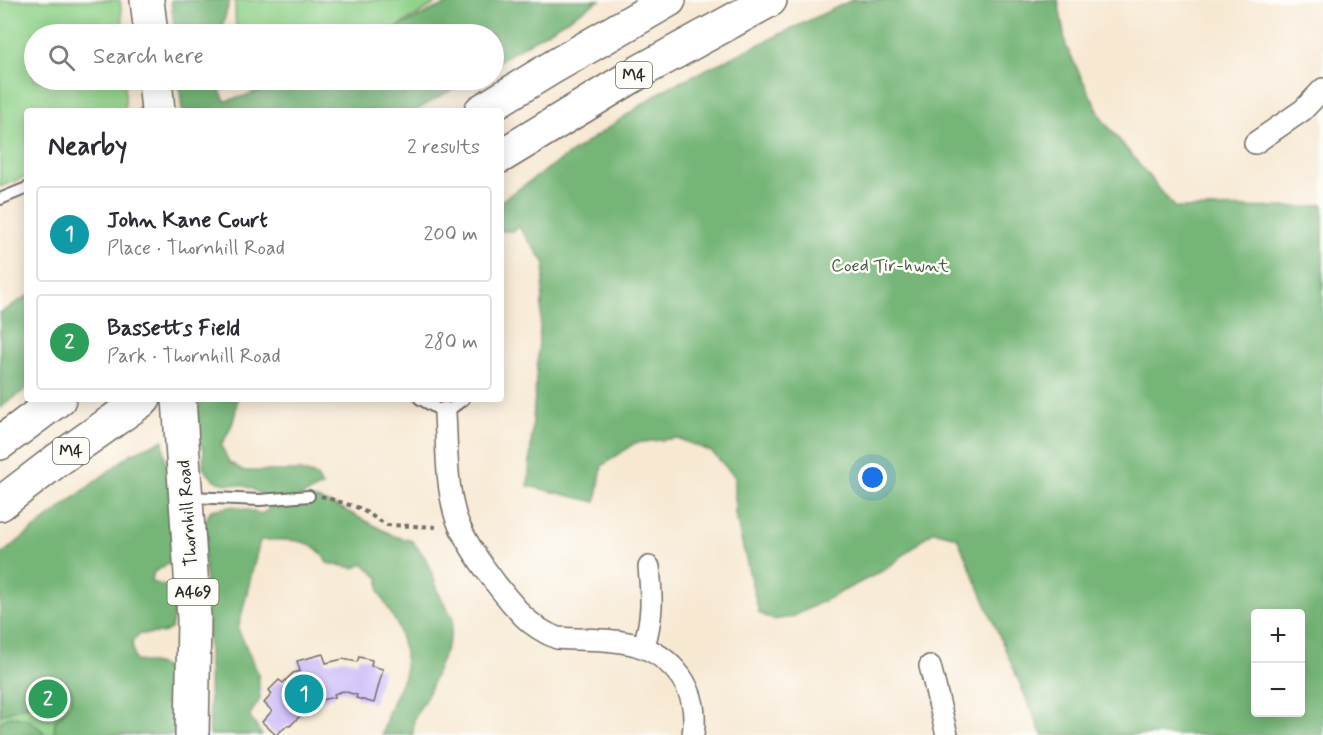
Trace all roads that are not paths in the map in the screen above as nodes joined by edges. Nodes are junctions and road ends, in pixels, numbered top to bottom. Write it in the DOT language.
graph roads {
  1 [pos="147,0"];
  2 [pos="669,0"];
  3 [pos="770,0"];
  4 [pos="150,24"];
  5 [pos="1323,89"];
  6 [pos="156,90"];
  7 [pos="158,108"];
  8 [pos="486,108"];
  9 [pos="1255,143"];
  10 [pos="504,154"];
  11 [pos="24,189"];
  12 [pos="0,199"];
  13 [pos="55,402"];
  14 [pos="140,402"];
  15 [pos="179,402"];
  16 [pos="425,402"];
  17 [pos="460,402"];
  18 [pos="445,413"];
  19 [pos="0,443"];
  20 [pos="187,496"];
  21 [pos="309,496"];
  22 [pos="0,504"];
  23 [pos="649,567"];
  24 [pos="644,646"];
  25 [pos="930,666"];
  26 [pos="192,735"];
  27 [pos="693,735"];
  28 [pos="947,735"];
  1 -- 4 [label="main road"];
  2 -- 8 [label="main road"];
  3 -- 10 [label="main road, M4"];
  5 -- 9 [label="street"];
  6 -- 7 [label="main road"];
  11 -- 12 [label="lane"];
  13 -- 19 [label="main road"];
  14 -- 22 [label="main road, M4"];
  15 -- 20 [label="main road, Thornhill Road / A469"];
  16 -- 18 [label="lane"];
  17 -- 18 [label="lane"];
  18 -- 24 [label="street"];
  20 -- 21 [label="lane"];
  20 -- 26 [label="main road, Thornhill Road / A469"];
  23 -- 24 [label="street"];
  24 -- 27 [label="street"];
  25 -- 28 [label="street"];
}
